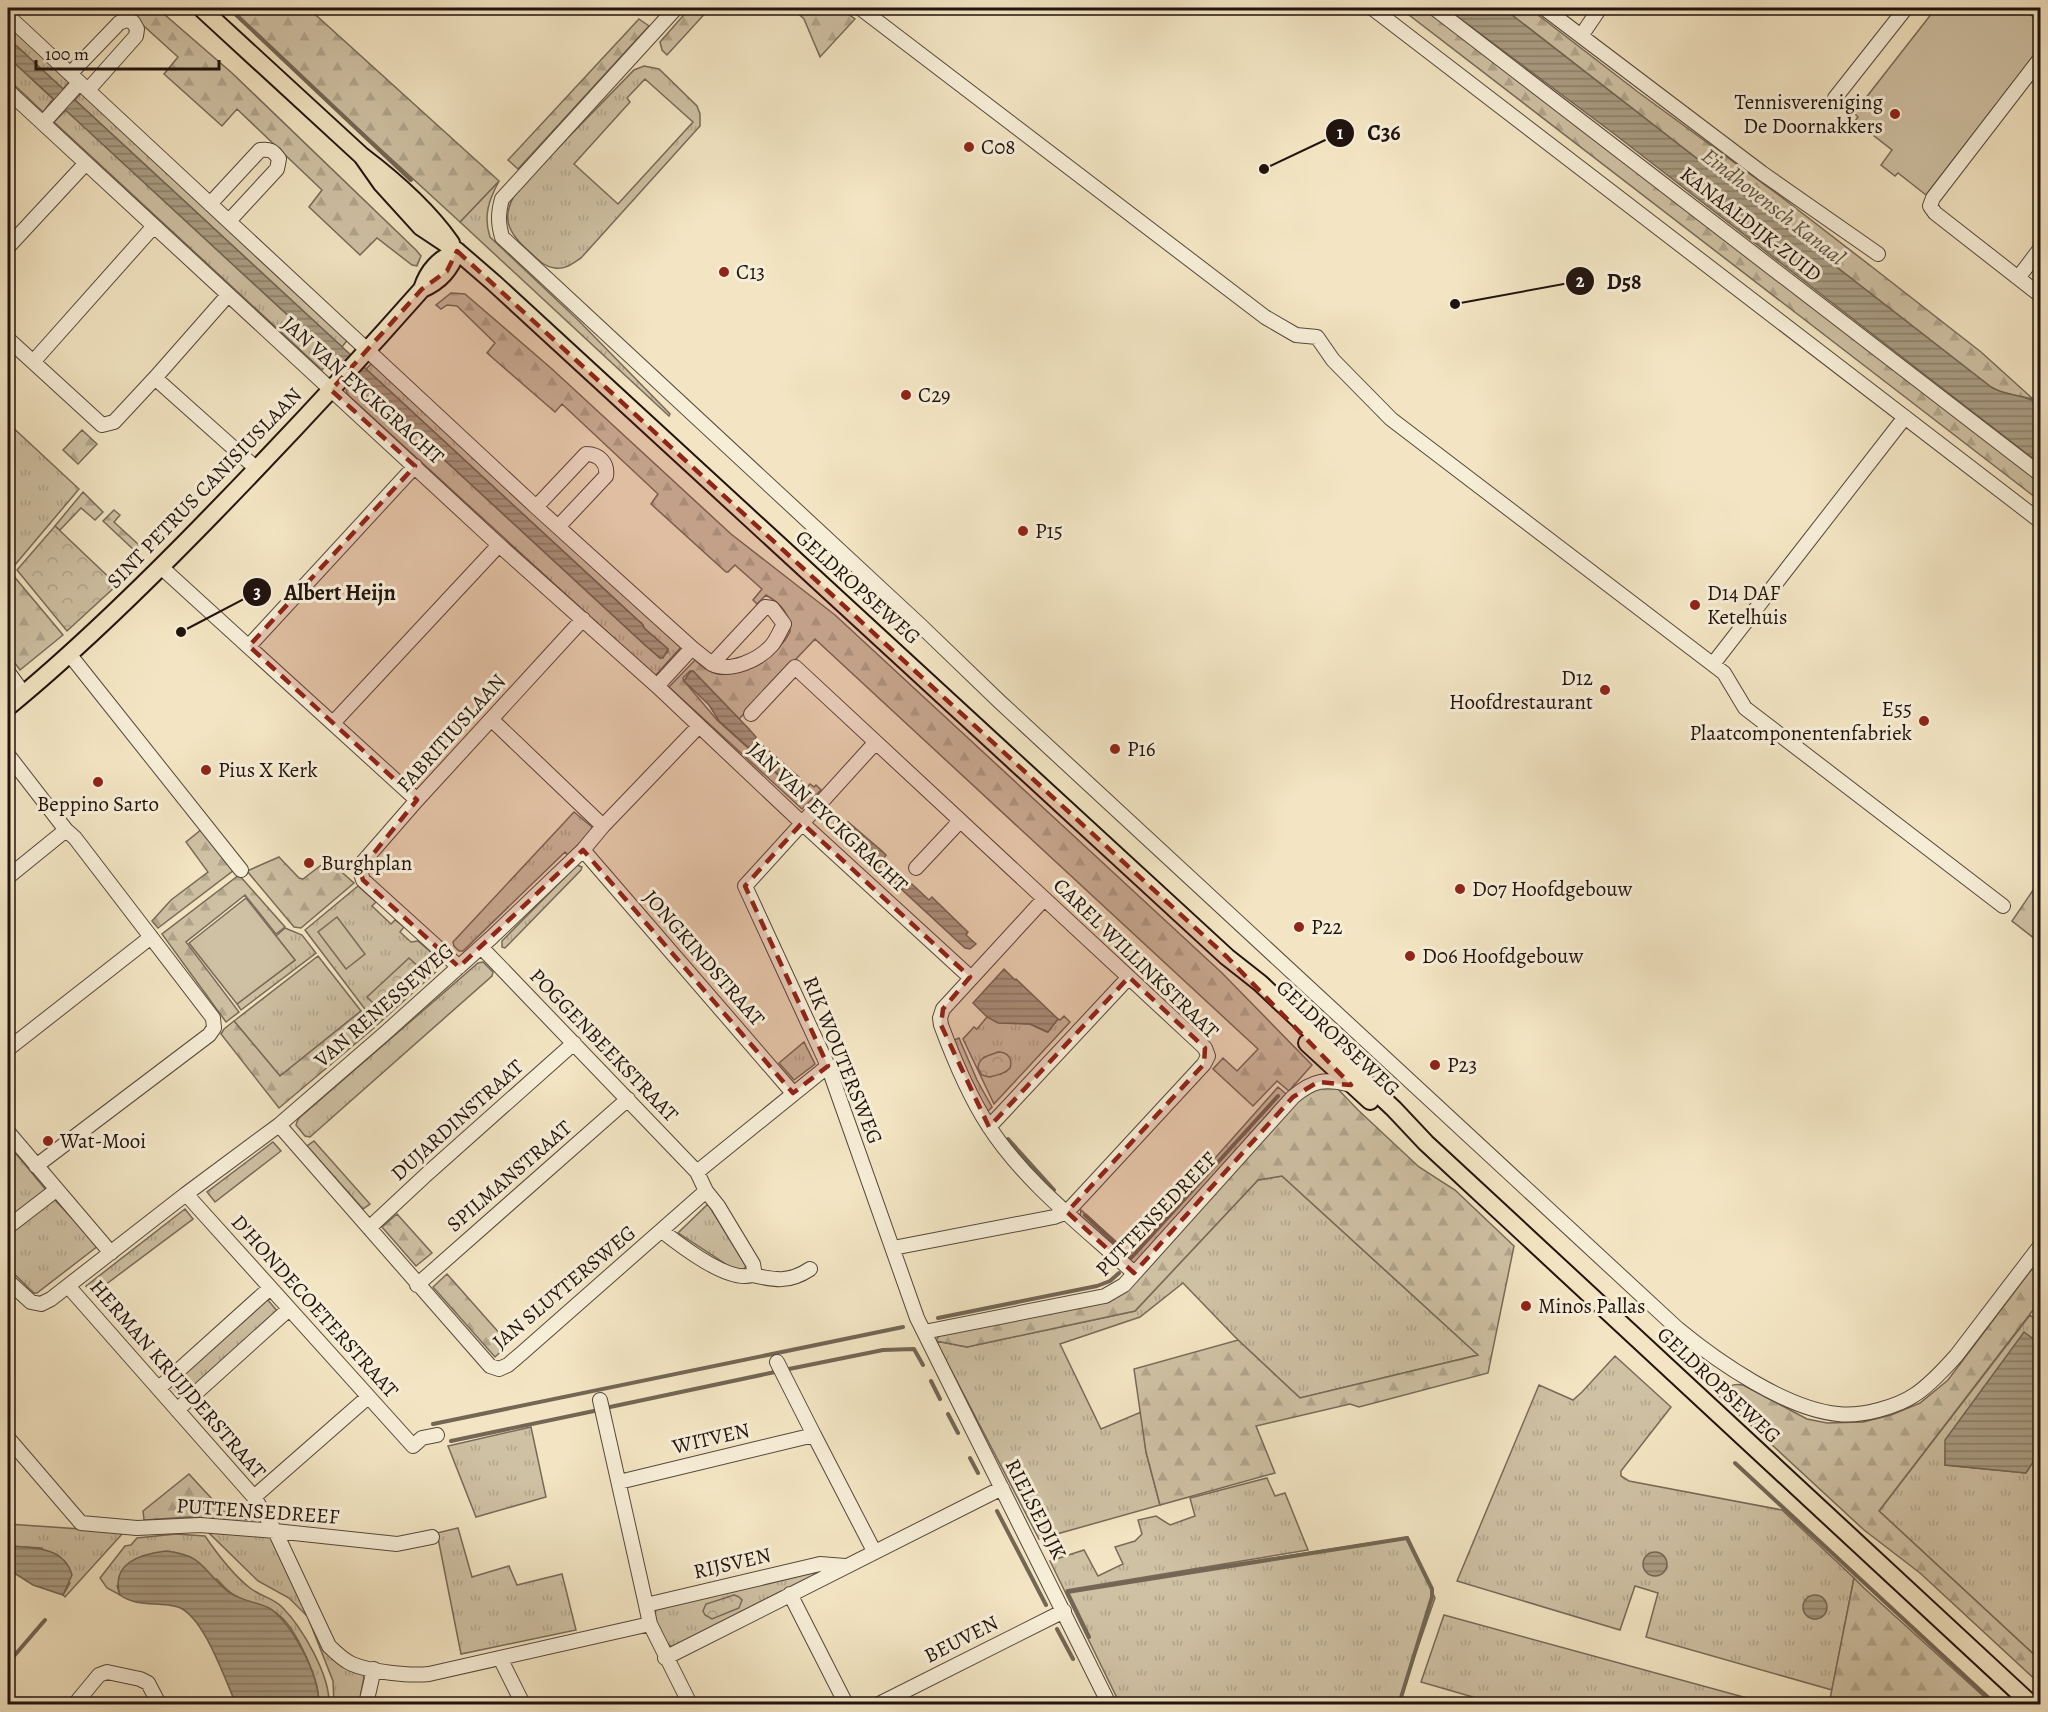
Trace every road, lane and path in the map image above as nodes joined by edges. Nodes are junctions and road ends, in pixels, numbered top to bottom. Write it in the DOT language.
graph roads {
  1 [pos="201,8"];
  2 [pos="676,8"];
  3 [pos="860,8"];
  4 [pos="1372,8"];
  5 [pos="1434,8"];
  6 [pos="1544,8"];
  7 [pos="1600,8"];
  8 [pos="1906,8"];
  9 [pos="8,16"];
  10 [pos="1581,36"];
  11 [pos="2040,59"];
  12 [pos="78,84"];
  13 [pos="8,93"];
  14 [pos="1835,98"];
  15 [pos="45,120"];
  16 [pos="86,163"];
  17 [pos="210,204"];
  18 [pos="229,221"];
  19 [pos="154,226"];
  20 [pos="8,247"];
  21 [pos="2040,249"];
  22 [pos="457,251"];
  23 [pos="1878,254"];
  24 [pos="2018,278"];
  25 [pos="228,295"];
  26 [pos="2040,295"];
  27 [pos="8,339"];
  28 [pos="364,353"];
  29 [pos="33,362"];
  30 [pos="156,378"];
  31 [pos="336,384"];
  32 [pos="1905,417"];
  33 [pos="415,466"];
  34 [pos="256,469"];
  35 [pos="2040,474"];
  36 [pos="536,507"];
  37 [pos="2040,521"];
  38 [pos="558,527"];
  39 [pos="499,545"];
  40 [pos="161,567"];
  41 [pos="583,619"];
  42 [pos="249,646"];
  43 [pos="692,648"];
  44 [pos="70,655"];
  45 [pos="712,664"];
  46 [pos="1713,664"];
  47 [pos="8,672"];
  48 [pos="657,686"];
  49 [pos="24,694"];
  50 [pos="8,707"];
  51 [pos="751,714"];
  52 [pos="491,719"];
  53 [pos="333,723"];
  54 [pos="699,726"];
  55 [pos="875,743"];
  56 [pos="8,755"];
  57 [pos="417,800"];
  58 [pos="960,821"];
  59 [pos="802,823"];
  60 [pos="603,826"];
  61 [pos="66,831"];
  62 [pos="583,850"];
  63 [pos="916,868"];
  64 [pos="241,870"];
  65 [pos="8,877"];
  66 [pos="1044,899"];
  67 [pos="2004,906"];
  68 [pos="152,937"];
  69 [pos="481,947"];
  70 [pos="1227,957"];
  71 [pos="459,967"];
  72 [pos="970,977"];
  73 [pos="1129,977"];
  74 [pos="573,1043"];
  75 [pos="8,1048"];
  76 [pos="828,1066"];
  77 [pos="1351,1085"];
  78 [pos="793,1093"];
  79 [pos="628,1099"];
  80 [pos="279,1125"];
  81 [pos="989,1127"];
  82 [pos="8,1132"];
  83 [pos="1425,1143"];
  84 [pos="36,1166"];
  85 [pos="697,1172"];
  86 [pos="56,1191"];
  87 [pos="706,1191"];
  88 [pos="186,1194"];
  89 [pos="1067,1212"];
  90 [pos="8,1227"];
  91 [pos="369,1228"];
  92 [pos="662,1231"];
  93 [pos="2040,1246"];
  94 [pos="893,1248"];
  95 [pos="111,1253"];
  96 [pos="810,1269"];
  97 [pos="1134,1273"];
  98 [pos="752,1275"];
  99 [pos="8,1281"];
  100 [pos="417,1285"];
  101 [pos="68,1286"];
  102 [pos="270,1288"];
  103 [pos="289,1309"];
  104 [pos="924,1332"];
  105 [pos="777,1362"];
  106 [pos="159,1389"];
  107 [pos="368,1397"];
  108 [pos="600,1400"];
  109 [pos="177,1410"];
  110 [pos="437,1435"];
  111 [pos="814,1436"];
  112 [pos="8,1438"];
  113 [pos="619,1482"];
  114 [pos="1002,1488"];
  115 [pos="254,1497"];
  116 [pos="275,1531"];
  117 [pos="432,1537"];
  118 [pos="873,1551"];
  119 [pos="847,1566"];
  120 [pos="790,1594"];
  121 [pos="646,1605"];
  122 [pos="1064,1611"];
  123 [pos="650,1624"];
  124 [pos="501,1658"];
  125 [pos="666,1658"];
  126 [pos="374,1669"];
  127 [pos="75,1704"];
  128 [pos="159,1704"];
  129 [pos="366,1704"];
  130 [pos="523,1704"];
  131 [pos="690,1704"];
  132 [pos="846,1704"];
  133 [pos="879,1704"];
  134 [pos="1109,1704"];
  135 [pos="2031,1704"];
  1 -- 22 [label="main road, GELDROPSEWEG"];
  2 -- 93 [label="street"];
  3 -- 46 [label="street"];
  4 -- 32 [label="street"];
  5 -- 35 [label="street, KANAALDIJK-ZUID"];
  6 -- 10 [label="street"];
  7 -- 10 [label="street"];
  8 -- 14 [label="street"];
  9 -- 12 [label="street, JAN VAN EYCKGRACHT"];
  10 -- 23 [label="street"];
  11 -- 24 [label="street"];
  12 -- 12 [label="street"];
  12 -- 15 [label="street"];
  12 -- 17 [label="street, JAN VAN EYCKGRACHT"];
  13 -- 15 [label="street, JAN VAN EYCKGRACHT"];
  15 -- 16 [label="street, JAN VAN EYCKGRACHT"];
  16 -- 19 [label="street, JAN VAN EYCKGRACHT"];
  16 -- 20 [label="street"];
  17 -- 18 [label="street, JAN VAN EYCKGRACHT"];
  17 -- 18 [label="street"];
  18 -- 28 [label="street, JAN VAN EYCKGRACHT"];
  19 -- 25 [label="street, JAN VAN EYCKGRACHT"];
  19 -- 29 [label="street"];
  21 -- 24 [label="street"];
  22 -- 28 [label="main road, SINT PETRUS CANISIUSLAAN"];
  22 -- 70 [label="main road, GELDROPSEWEG"];
  24 -- 26 [label="street"];
  25 -- 30 [label="street"];
  25 -- 31 [label="street, JAN VAN EYCKGRACHT"];
  27 -- 29 [label="street"];
  28 -- 31 [label="main road, SINT PETRUS CANISIUSLAAN"];
  28 -- 36 [label="street, JAN VAN EYCKGRACHT"];
  29 -- 30 [label="street"];
  30 -- 34 [label="street"];
  31 -- 33 [label="street, JAN VAN EYCKGRACHT"];
  31 -- 34 [label="main road, SINT PETRUS CANISIUSLAAN"];
  32 -- 37 [label="street"];
  32 -- 46 [label="street"];
  33 -- 39 [label="street, JAN VAN EYCKGRACHT"];
  33 -- 42 [label="street"];
  34 -- 40 [label="main road, SINT PETRUS CANISIUSLAAN"];
  36 -- 38 [label="street, JAN VAN EYCKGRACHT"];
  36 -- 38 [label="street"];
  38 -- 43 [label="street, JAN VAN EYCKGRACHT"];
  39 -- 41 [label="street, JAN VAN EYCKGRACHT"];
  39 -- 53 [label="street"];
  40 -- 42 [label="street"];
  40 -- 44 [label="main road, SINT PETRUS CANISIUSLAAN"];
  41 -- 48 [label="street, JAN VAN EYCKGRACHT"];
  41 -- 52 [label="street, FABRITIUSLAAN"];
  42 -- 53 [label="street"];
  43 -- 45 [label="street, JAN VAN EYCKGRACHT"];
  43 -- 48 [label="street"];
  44 -- 49 [label="main road, SINT PETRUS CANISIUSLAAN"];
  44 -- 64 [label="street"];
  45 -- 45 [label="street"];
  46 -- 67 [label="street"];
  47 -- 49 [label="street"];
  48 -- 54 [label="street, JAN VAN EYCKGRACHT"];
  49 -- 50 [label="main road, SINT PETRUS CANISIUSLAAN"];
  51 -- 55 [label="street, CAREL WILLINKSTRAAT"];
  52 -- 57 [label="street, FABRITIUSLAAN"];
  52 -- 60 [label="street"];
  53 -- 57 [label="street"];
  54 -- 59 [label="street, JAN VAN EYCKGRACHT"];
  54 -- 60 [label="street, VAN RENESSEWEG"];
  55 -- 58 [label="street, CAREL WILLINKSTRAAT"];
  55 -- 59 [label="street"];
  56 -- 61 [label="street"];
  57 -- 71 [label="street, FABRITIUSLAAN"];
  58 -- 63 [label="street"];
  58 -- 66 [label="street, CAREL WILLINKSTRAAT"];
  59 -- 72 [label="street, JAN VAN EYCKGRACHT"];
  59 -- 76 [label="street, RIK WOUTERSWEG"];
  60 -- 62 [label="street, VAN RENESSEWEG"];
  61 -- 65 [label="street"];
  61 -- 68 [label="street"];
  62 -- 69 [label="street, VAN RENESSEWEG"];
  62 -- 78 [label="street, JONGKINDSTRAAT"];
  66 -- 72 [label="street"];
  66 -- 73 [label="street, CAREL WILLINKSTRAAT"];
  68 -- 75 [label="street"];
  68 -- 84 [label="street"];
  69 -- 71 [label="street, VAN RENESSEWEG"];
  69 -- 74 [label="street, POGGENBEEKSTRAAT"];
  70 -- 77 [label="main road, GELDROPSEWEG"];
  70 -- 83 [label="main road, GELDROPSEWEG"];
  71 -- 80 [label="street, VAN RENESSEWEG"];
  72 -- 81 [label="street"];
  73 -- 81 [label="street"];
  73 -- 89 [label="street, CAREL WILLINKSTRAAT"];
  74 -- 79 [label="street, POGGENBEEKSTRAAT"];
  74 -- 91 [label="street, DUJARDINSTRAAT"];
  76 -- 78 [label="street"];
  76 -- 94 [label="street, RIK WOUTERSWEG"];
  77 -- 83 [label="main road, GELDROPSEWEG"];
  77 -- 97 [label="street, PUTTENSEDREEF"];
  78 -- 85 [label="street"];
  79 -- 85 [label="street, POGGENBEEKSTRAAT"];
  79 -- 100 [label="street, SPILMANSTRAAT"];
  80 -- 88 [label="street, VAN RENESSEWEG"];
  80 -- 91 [label="street, JAN SLUYTERSWEG"];
  81 -- 89 [label="street"];
  82 -- 84 [label="street"];
  83 -- 135 [label="main road, GELDROPSEWEG"];
  84 -- 86 [label="street"];
  85 -- 87 [label="street"];
  86 -- 90 [label="street"];
  86 -- 95 [label="street"];
  87 -- 92 [label="street, JAN SLUYTERSWEG"];
  87 -- 98 [label="street"];
  88 -- 95 [label="street, VAN RENESSEWEG"];
  88 -- 102 [label="street, D'HONDECOETERSTRAAT"];
  89 -- 94 [label="street"];
  89 -- 97 [label="street"];
  91 -- 100 [label="street, JAN SLUYTERSWEG"];
  92 -- 98 [label="street"];
  92 -- 100 [label="street, JAN SLUYTERSWEG"];
  94 -- 104 [label="street, RIK WOUTERSWEG"];
  95 -- 101 [label="street, VAN RENESSEWEG"];
  96 -- 98 [label="street"];
  97 -- 104 [label="street, PUTTENSEDREEF"];
  99 -- 101 [label="street, VAN RENESSEWEG"];
  101 -- 106 [label="street, HERMAN KRUIJDERSTRAAT"];
  102 -- 103 [label="street, D'HONDECOETERSTRAAT"];
  102 -- 106 [label="street"];
  103 -- 107 [label="street, D'HONDECOETERSTRAAT"];
  103 -- 109 [label="street"];
  104 -- 114 [label="street, RIELSEDIJK"];
  105 -- 111 [label="street"];
  106 -- 109 [label="street, HERMAN KRUIJDERSTRAAT"];
  107 -- 110 [label="street, D'HONDECOETERSTRAAT"];
  107 -- 115 [label="street"];
  108 -- 113 [label="street"];
  109 -- 115 [label="street, HERMAN KRUIJDERSTRAAT"];
  111 -- 113 [label="street, WITVEN"];
  111 -- 118 [label="street"];
  112 -- 116 [label="street, PUTTENSEDREEF"];
  113 -- 121 [label="street"];
  114 -- 118 [label="street"];
  114 -- 122 [label="street, RIELSEDIJK"];
  115 -- 116 [label="street, HERMAN KRUIJDERSTRAAT"];
  116 -- 117 [label="street, PUTTENSEDREEF"];
  116 -- 126 [label="street"];
  118 -- 119 [label="street"];
  119 -- 120 [label="street"];
  119 -- 121 [label="street, RIJSVEN"];
  120 -- 125 [label="street"];
  120 -- 132 [label="street"];
  121 -- 123 [label="street"];
  122 -- 133 [label="street, BEUVEN"];
  122 -- 134 [label="street, RIELSEDIJK"];
  123 -- 124 [label="street"];
  123 -- 125 [label="street"];
  124 -- 126 [label="street"];
  124 -- 130 [label="street"];
  125 -- 131 [label="street"];
  126 -- 129 [label="street"];
  127 -- 128 [label="street"];
}
